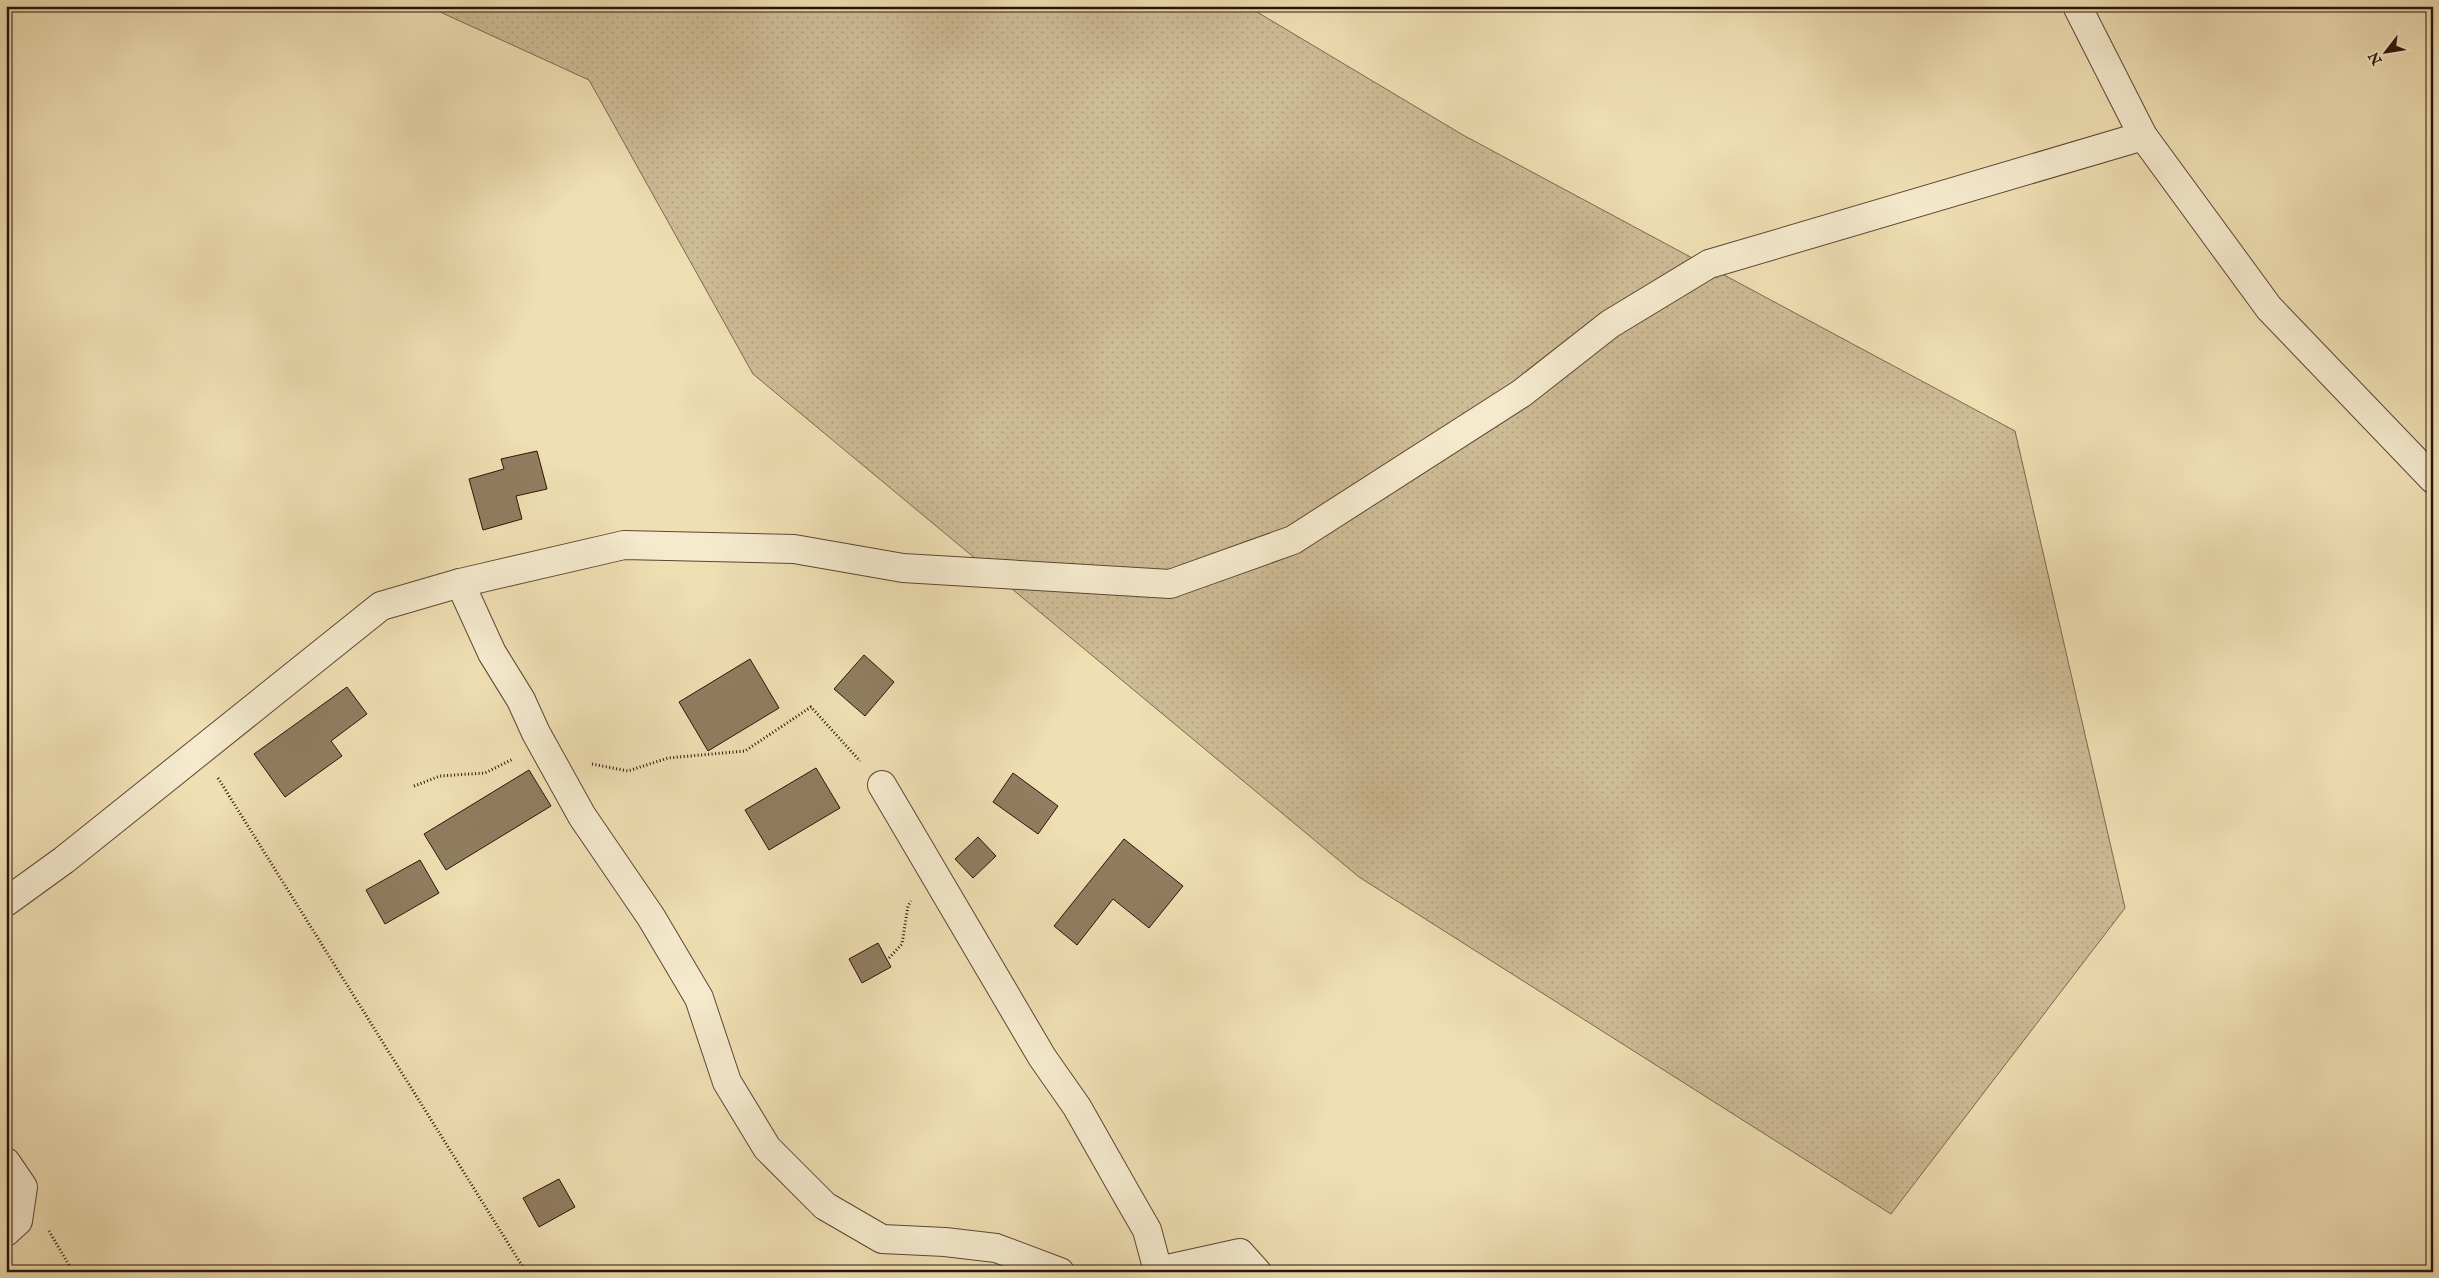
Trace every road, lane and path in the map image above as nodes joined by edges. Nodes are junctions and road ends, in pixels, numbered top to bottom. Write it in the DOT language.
graph roads {
  1 [pos="2077,6"];
  2 [pos="2143,136"];
  3 [pos="2433,479"];
  4 [pos="460,583"];
  5 [pos="201,750"];
  6 [pos="521,755"];
  7 [pos="590,764"];
  8 [pos="882,785"];
  9 [pos="414,786"];
  10 [pos="938,883"];
  11 [pos="6,902"];
  12 [pos="889,958"];
  13 [pos="6,1162"];
  14 [pos="6,1232"];
  15 [pos="1156,1271"];
  16 [pos="526,1272"];
  17 [pos="1060,1272"];
  18 [pos="1257,1272"];
  1 -- 2 [label="street"];
  2 -- 3 [label="street"];
  2 -- 4 [label="street"];
  4 -- 5 [label="street"];
  4 -- 17 [label="street"];
  5 -- 11 [label="street"];
  5 -- 16 [label="path"];
  6 -- 9 [label="path"];
  7 -- 8 [label="path"];
  8 -- 10 [label="street"];
  10 -- 12 [label="path"];
  10 -- 15 [label="street"];
  13 -- 14 [label="street"];
  15 -- 18 [label="street"];
}
